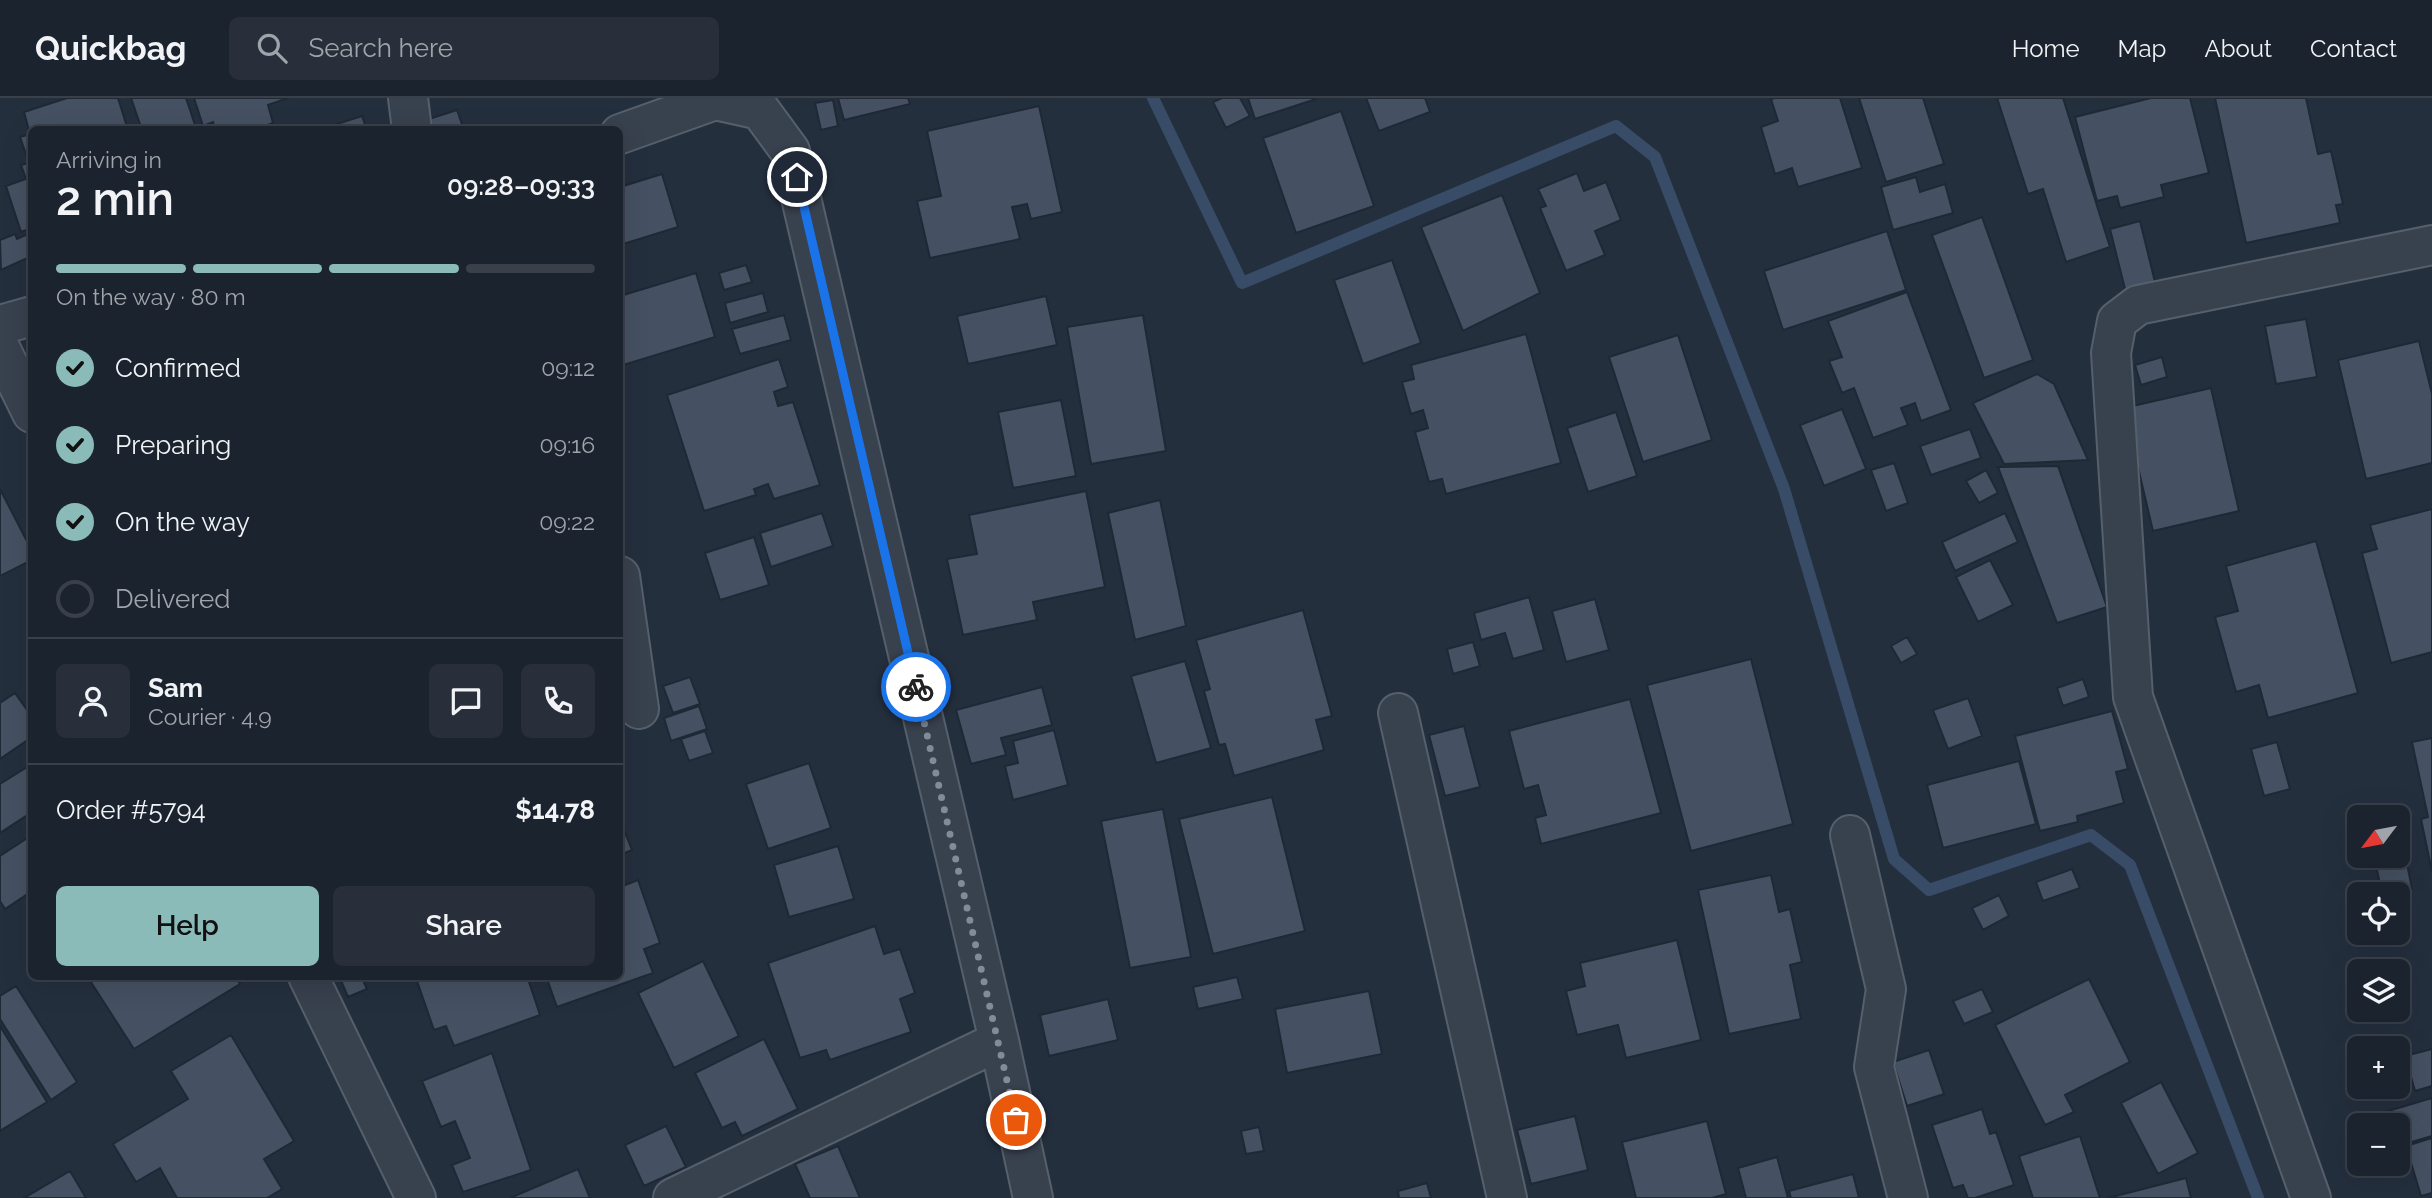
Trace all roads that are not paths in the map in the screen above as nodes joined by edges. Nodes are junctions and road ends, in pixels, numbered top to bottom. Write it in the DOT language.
graph roads {
  1 [pos="408,98"];
  2 [pos="412,126"];
  3 [pos="623,133"];
  4 [pos="2432,244"];
  5 [pos="28,317"];
  6 [pos="0,326"];
  7 [pos="0,348"];
  8 [pos="28,405"];
  9 [pos="623,597"];
  10 [pos="639,709"];
  11 [pos="1398,713"];
  12 [pos="1850,835"];
  13 [pos="309,980"];
  14 [pos="999,1041"];
  15 [pos="416,1198"];
  16 [pos="673,1198"];
  17 [pos="1033,1198"];
  18 [pos="1507,1198"];
  19 [pos="1908,1198"];
  20 [pos="2311,1198"];
  1 -- 2 [label="street"];
  3 -- 14 [label="street"];
  4 -- 20 [label="street"];
  5 -- 6 [label="street"];
  7 -- 8 [label="street"];
  9 -- 10 [label="street"];
  11 -- 18 [label="street"];
  12 -- 19 [label="street"];
  13 -- 15 [label="street"];
  14 -- 16 [label="street"];
  14 -- 17 [label="street"];
}
